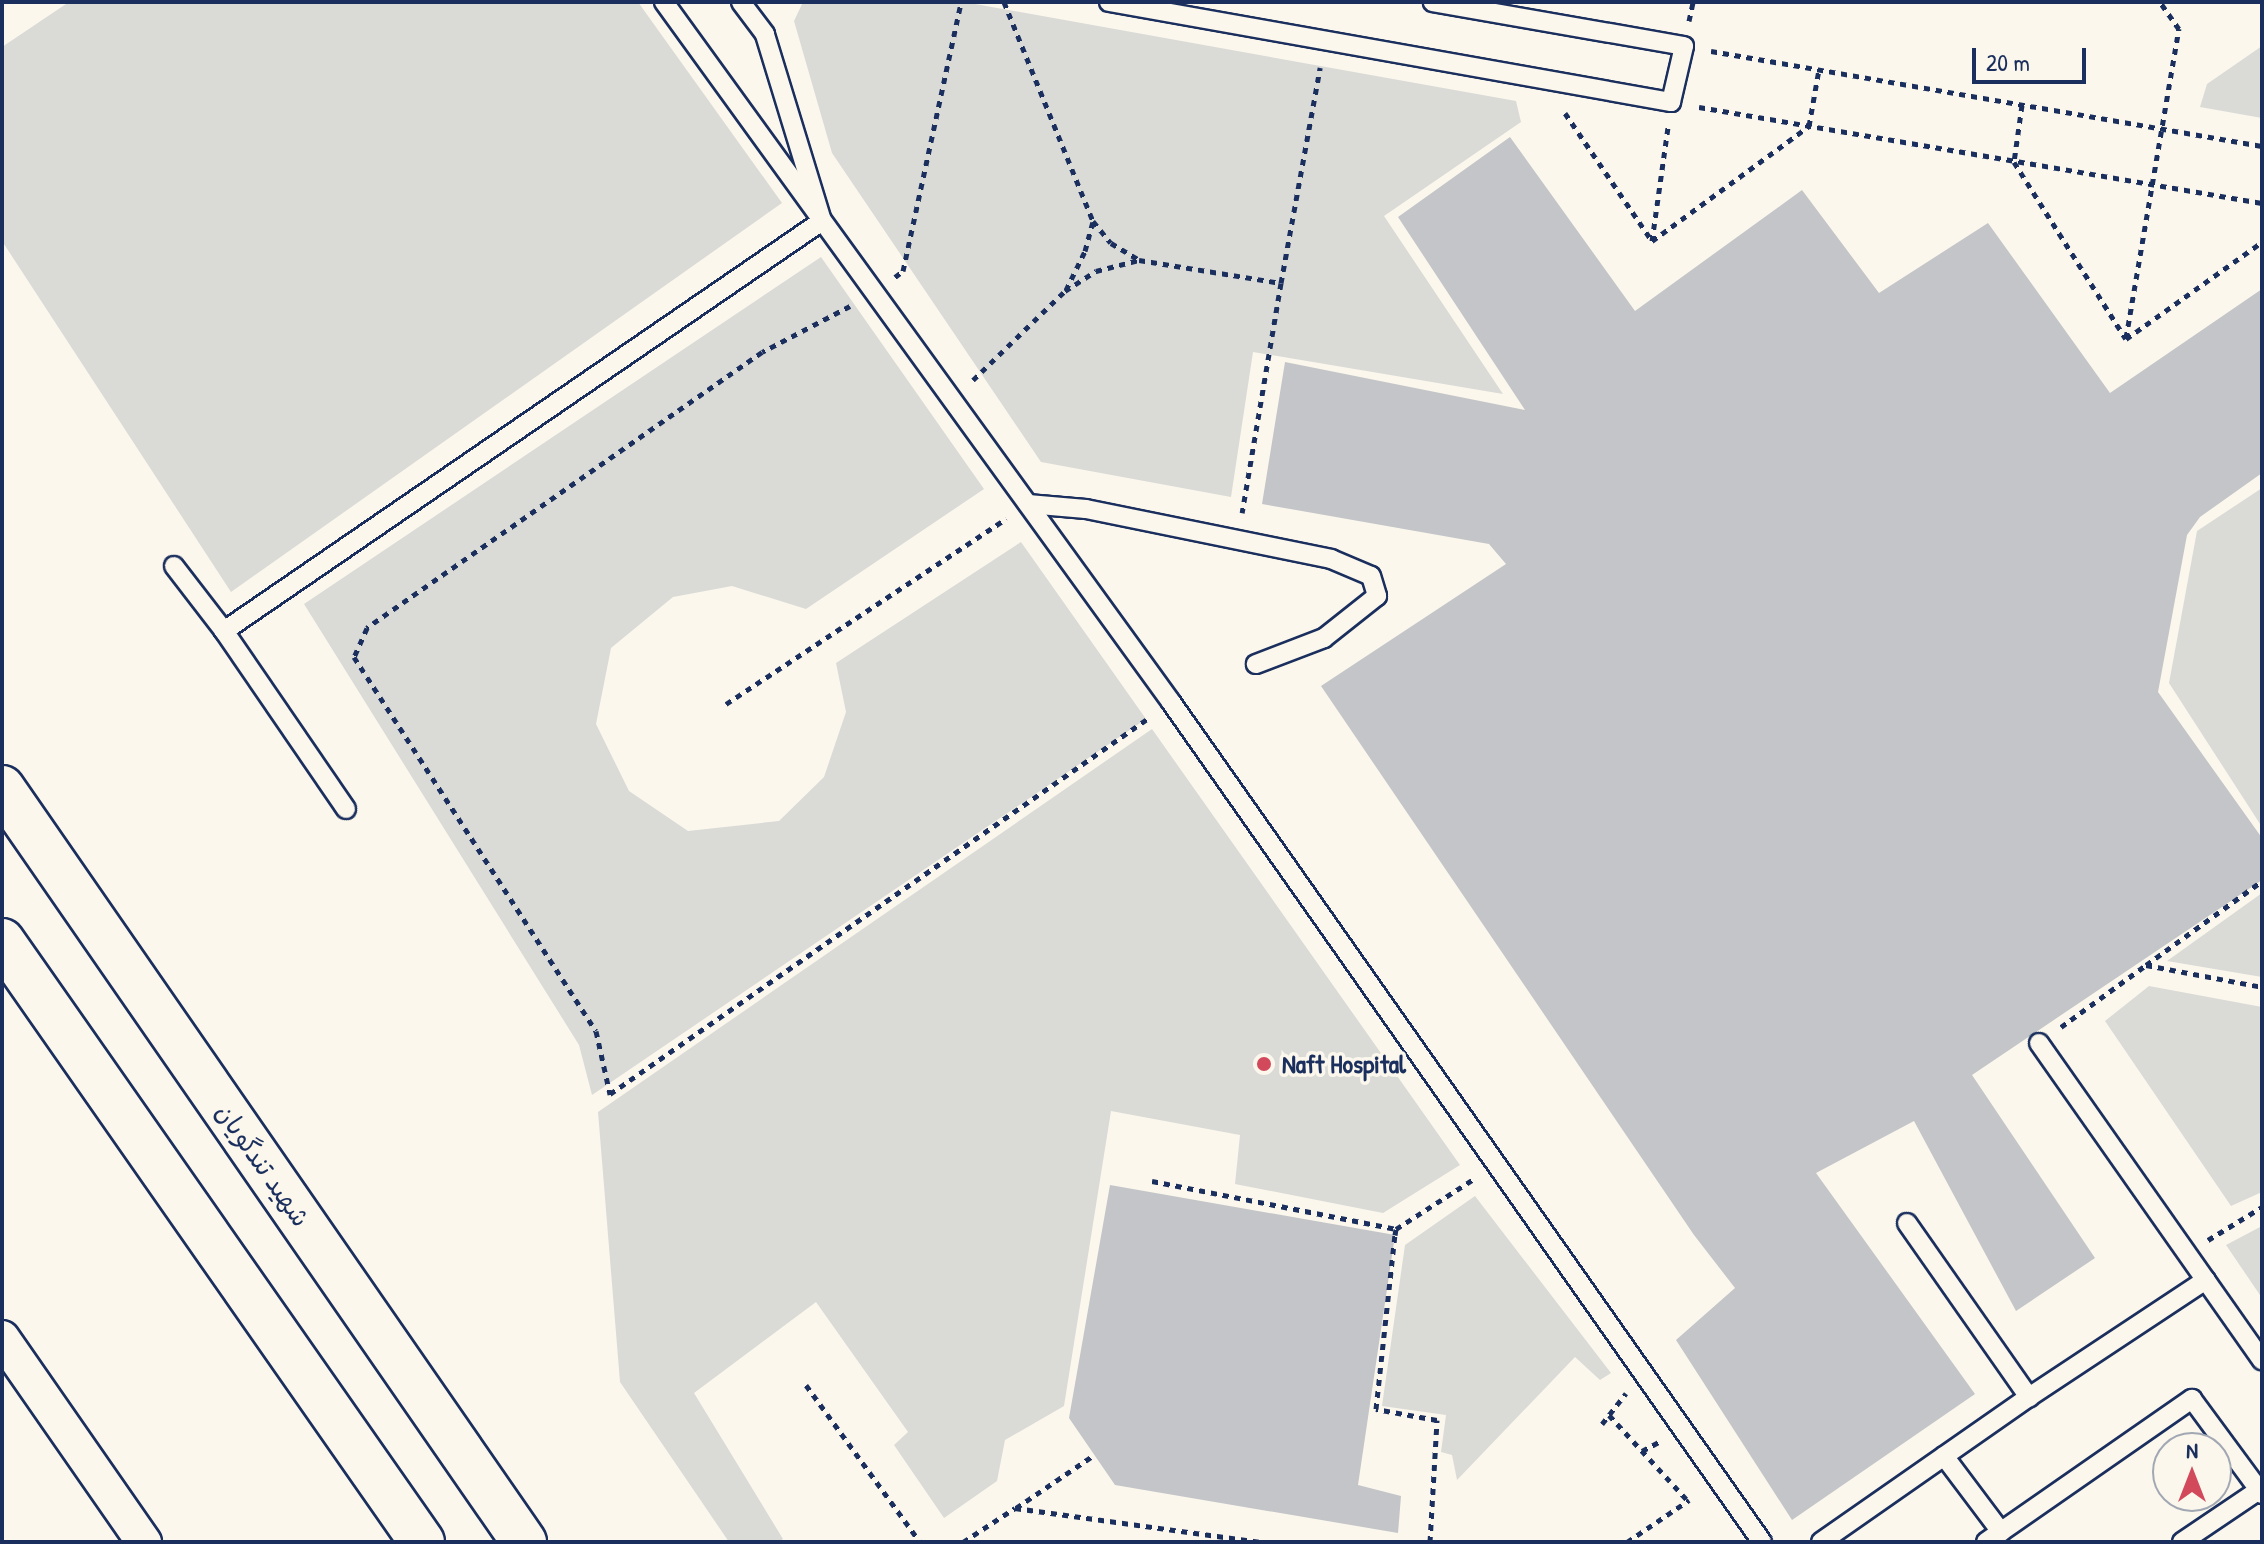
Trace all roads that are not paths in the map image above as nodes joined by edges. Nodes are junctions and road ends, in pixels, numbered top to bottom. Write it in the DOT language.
graph roads {
  1 [pos="664,2"];
  2 [pos="741,2"];
  3 [pos="1109,2"];
  4 [pos="1433,2"];
  5 [pos="822,221"];
  6 [pos="1028,504"];
  7 [pos="174,566"];
  8 [pos="224,631"];
  9 [pos="1256,664"];
  10 [pos="2,788"];
  11 [pos="346,809"];
  12 [pos="2,941"];
  13 [pos="2039,1043"];
  14 [pos="1907,1223"];
  15 [pos="2206,1280"];
  16 [pos="2,1338"];
  17 [pos="2262,1360"];
  18 [pos="2029,1397"];
  19 [pos="1944,1456"];
  20 [pos="2261,1491"];
  21 [pos="1993,1537"];
  22 [pos="144,1542"];
  23 [pos="422,1542"];
  24 [pos="524,1542"];
  25 [pos="1762,1542"];
  26 [pos="1821,1542"];
  27 [pos="2182,1542"];
  1 -- 5 [label="lane"];
  2 -- 5 [label="lane"];
  3 -- 4 [label="lane"];
  5 -- 6 [label="lane"];
  5 -- 8 [label="lane"];
  6 -- 9 [label="lane"];
  6 -- 25 [label="lane"];
  7 -- 8 [label="lane"];
  8 -- 11 [label="lane"];
  10 -- 24 [label="main road, شهید تندگویان"];
  12 -- 23 [label="main road"];
  13 -- 15 [label="lane"];
  14 -- 18 [label="lane"];
  15 -- 17 [label="lane"];
  15 -- 18 [label="lane"];
  16 -- 22 [label="street"];
  18 -- 19 [label="lane"];
  19 -- 21 [label="lane"];
  19 -- 26 [label="lane"];
  20 -- 21 [label="lane"];
  20 -- 27 [label="lane"];
}
